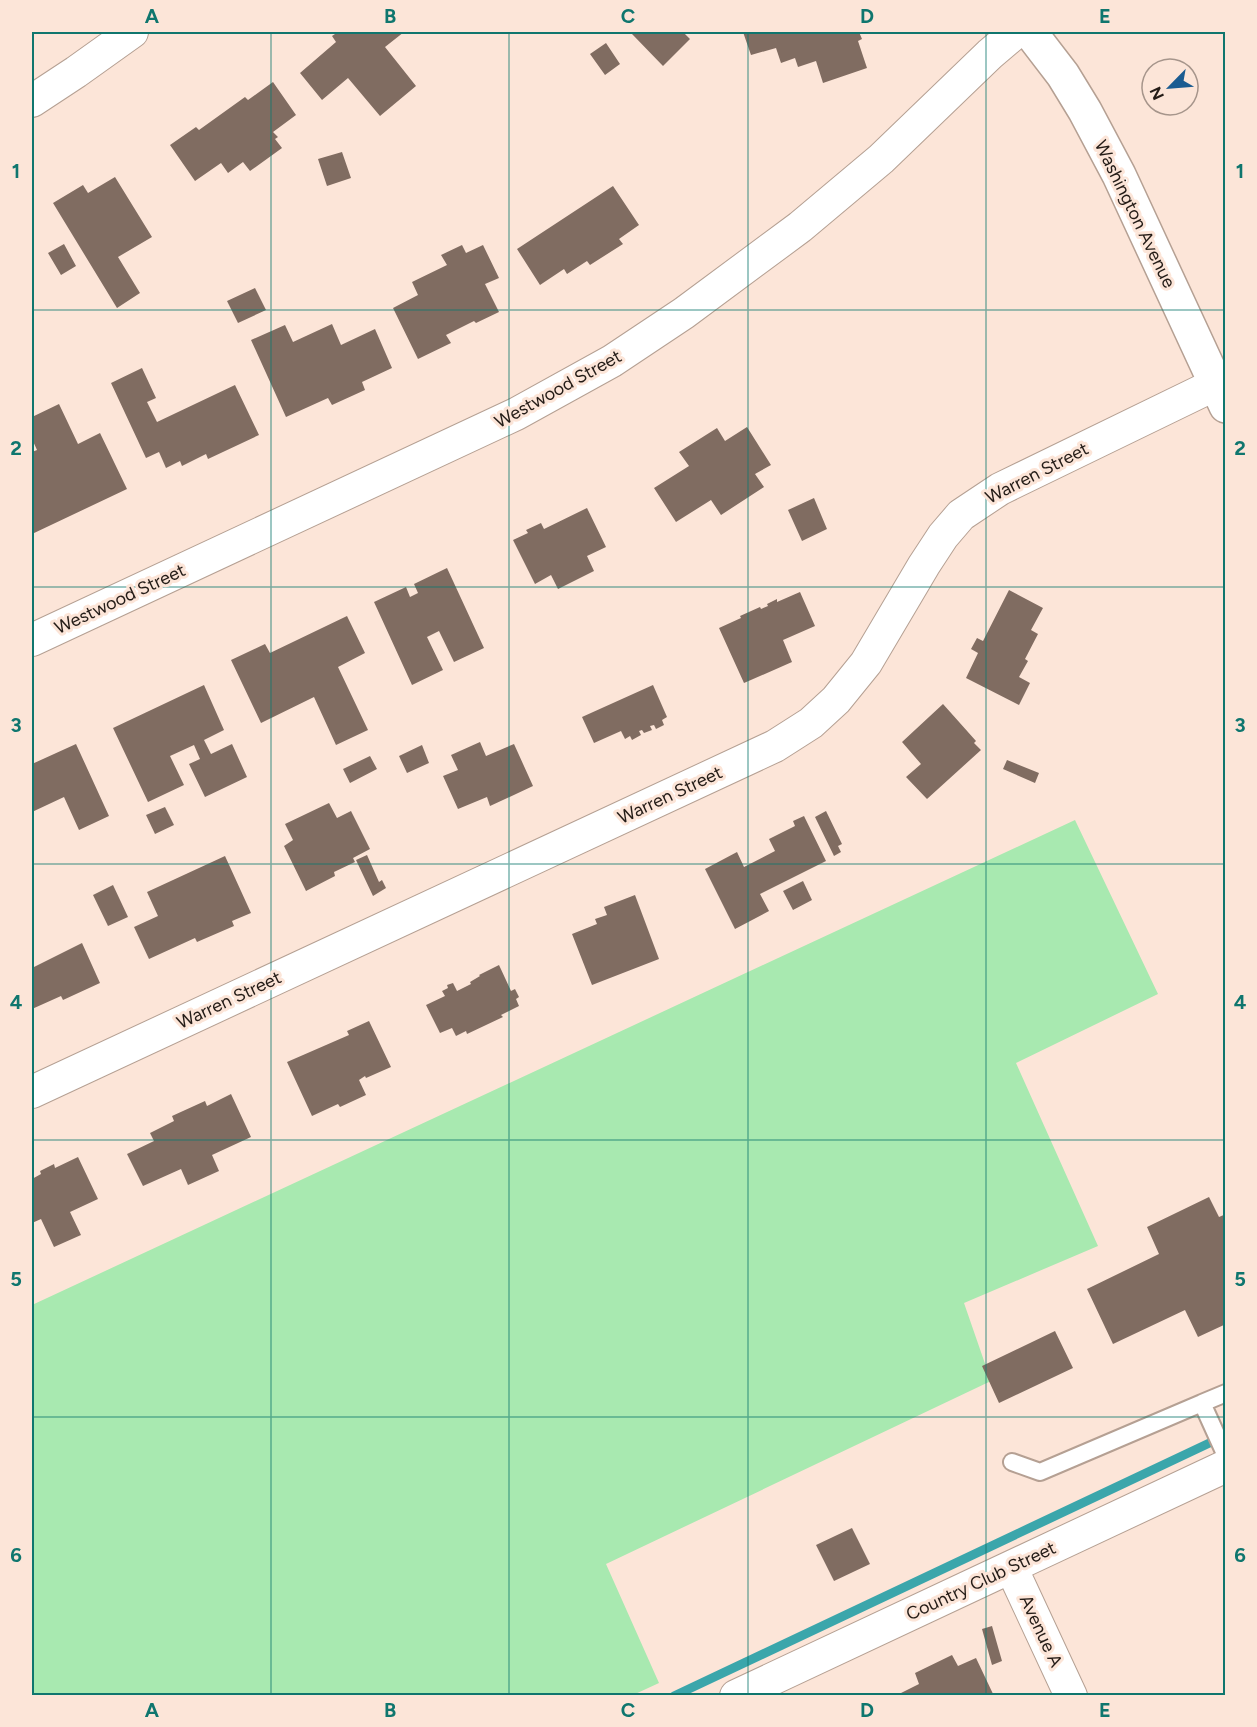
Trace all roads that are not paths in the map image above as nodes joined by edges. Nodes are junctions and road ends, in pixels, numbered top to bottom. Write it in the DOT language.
graph roads {
  1 [pos="132,32"];
  2 [pos="1016,32"];
  3 [pos="1030,32"];
  4 [pos="32,100"];
  5 [pos="1221,395"];
  6 [pos="32,640"];
  7 [pos="32,1092"];
  8 [pos="1226,1393"];
  9 [pos="1202,1403"];
  10 [pos="1226,1456"];
  11 [pos="1012,1462"];
  12 [pos="1226,1466"];
  13 [pos="1011,1567"];
  14 [pos="736,1695"];
  15 [pos="1071,1695"];
  1 -- 4 [label="street"];
  2 -- 6 [label="street, Westwood Street"];
  3 -- 5 [label="street, Washington Avenue"];
  5 -- 7 [label="street, Warren Street"];
  8 -- 9 [label="lane"];
  9 -- 10 [label="lane"];
  9 -- 11 [label="lane"];
  12 -- 13 [label="street, Country Club Street"];
  13 -- 14 [label="street, Country Club Street"];
  13 -- 15 [label="street, Avenue A"];
}
